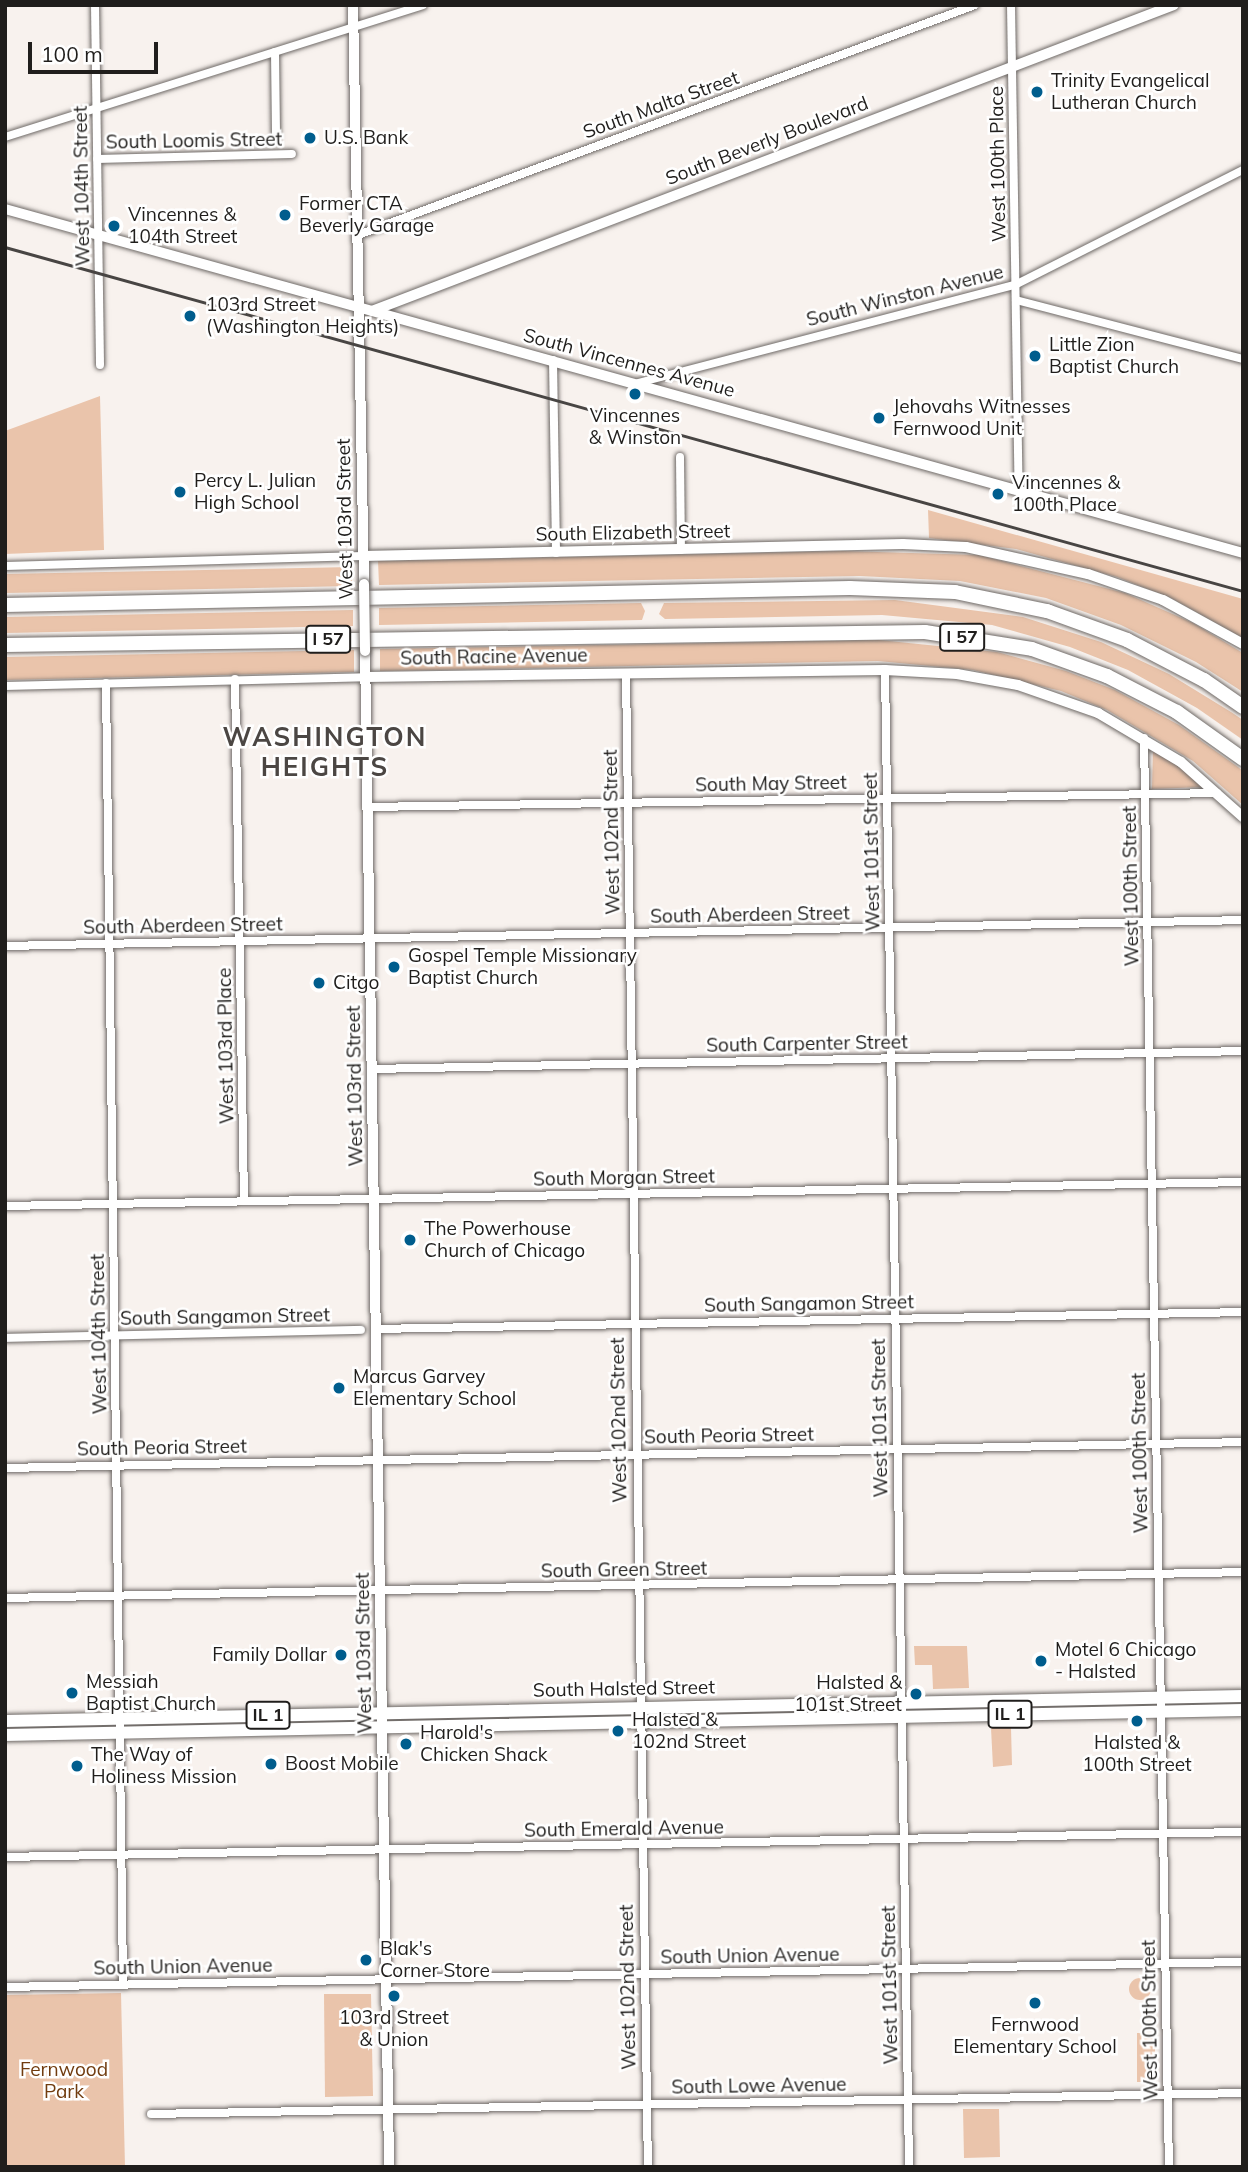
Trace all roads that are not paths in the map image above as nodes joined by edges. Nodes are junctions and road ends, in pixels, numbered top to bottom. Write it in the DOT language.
graph roads {
  1 [pos="95,5"];
  2 [pos="353,5"];
  3 [pos="423,5"];
  4 [pos="975,5"];
  5 [pos="1011,5"];
  6 [pos="1174,5"];
  7 [pos="353,28"];
  8 [pos="275,52"];
  9 [pos="1012,67"];
  10 [pos="96,108"];
  11 [pos="5,137"];
  12 [pos="292,154"];
  13 [pos="276,155"];
  14 [pos="97,159"];
  15 [pos="1243,170"];
  16 [pos="5,209"];
  17 [pos="99,234"];
  18 [pos="358,235"];
  19 [pos="1015,285"];
  20 [pos="1016,300"];
  21 [pos="360,307"];
  22 [pos="372,311"];
  23 [pos="1243,359"];
  24 [pos="553,360"];
  25 [pos="100,365"];
  26 [pos="638,383"];
  27 [pos="680,457"];
  28 [pos="1019,489"];
  29 [pos="681,550"];
  30 [pos="1243,552"];
  31 [pos="556,553"];
  32 [pos="363,556"];
  33 [pos="5,566"];
  34 [pos="5,605"];
  35 [pos="1243,644"];
  36 [pos="5,645"];
  37 [pos="885,670"];
  38 [pos="626,673"];
  39 [pos="366,677"];
  40 [pos="235,680"];
  41 [pos="106,683"];
  42 [pos="5,686"];
  43 [pos="1243,707"];
  44 [pos="1144,738"];
  45 [pos="1243,759"];
  46 [pos="1145,793"];
  47 [pos="1217,793"];
  48 [pos="887,798"];
  49 [pos="628,802"];
  50 [pos="368,807"];
  51 [pos="1243,817"];
  52 [pos="1243,920"];
  53 [pos="1147,922"];
  54 [pos="889,927"];
  55 [pos="629,933"];
  56 [pos="370,938"];
  57 [pos="240,941"];
  58 [pos="109,944"];
  59 [pos="5,946"];
  60 [pos="1243,1051"];
  61 [pos="1149,1053"];
  62 [pos="891,1058"];
  63 [pos="631,1063"];
  64 [pos="372,1069"];
  65 [pos="1243,1182"];
  66 [pos="1151,1184"];
  67 [pos="893,1189"];
  68 [pos="632,1194"];
  69 [pos="374,1199"];
  70 [pos="244,1201"];
  71 [pos="113,1204"];
  72 [pos="5,1206"];
  73 [pos="1243,1312"];
  74 [pos="1153,1313"];
  75 [pos="895,1318"];
  76 [pos="634,1323"];
  77 [pos="376,1329"];
  78 [pos="361,1330"];
  79 [pos="114,1336"];
  80 [pos="5,1338"];
  81 [pos="1243,1442"];
  82 [pos="1156,1444"];
  83 [pos="897,1449"];
  84 [pos="635,1453"];
  85 [pos="378,1459"];
  86 [pos="116,1465"];
  87 [pos="5,1468"];
  88 [pos="1243,1572"];
  89 [pos="1158,1573"];
  90 [pos="898,1579"];
  91 [pos="637,1586"];
  92 [pos="380,1590"];
  93 [pos="118,1596"];
  94 [pos="5,1598"];
  95 [pos="1243,1696"];
  96 [pos="1160,1704"];
  97 [pos="900,1709"];
  98 [pos="1243,1710"];
  99 [pos="638,1714"];
  100 [pos="382,1720"];
  101 [pos="5,1721"];
  102 [pos="119,1726"];
  103 [pos="5,1735"];
  104 [pos="1243,1832"];
  105 [pos="1163,1834"];
  106 [pos="903,1839"];
  107 [pos="641,1844"];
  108 [pos="384,1850"];
  109 [pos="121,1854"];
  110 [pos="5,1857"];
  111 [pos="1243,1962"];
  112 [pos="1165,1963"];
  113 [pos="905,1969"];
  114 [pos="644,1974"];
  115 [pos="386,1979"];
  116 [pos="124,1984"];
  117 [pos="5,1987"];
  118 [pos="1243,2093"];
  119 [pos="1167,2094"];
  120 [pos="907,2099"];
  121 [pos="646,2104"];
  122 [pos="388,2109"];
  123 [pos="151,2114"];
  124 [pos="389,2167"];
  125 [pos="648,2167"];
  126 [pos="909,2167"];
  127 [pos="1168,2167"];
  1 -- 10 [label="street, West 104th Street"];
  2 -- 7 [label="main road, West 103rd Street"];
  3 -- 7 [label="street"];
  4 -- 18 [label="street, South Malta Street"];
  5 -- 9 [label="street, West 100th Place"];
  6 -- 9 [label="main road, South Beverly Boulevard"];
  7 -- 8 [label="street"];
  7 -- 18 [label="main road, West 103rd Street"];
  8 -- 10 [label="street"];
  8 -- 13 [label="street"];
  9 -- 19 [label="street, West 100th Place"];
  9 -- 22 [label="main road, South Beverly Boulevard"];
  10 -- 11 [label="street"];
  10 -- 14 [label="street, West 104th Street"];
  12 -- 13 [label="street, South Loomis Street"];
  13 -- 14 [label="street, South Loomis Street"];
  14 -- 17 [label="street, West 104th Street"];
  15 -- 19 [label="street, South Winston Avenue"];
  16 -- 17 [label="main road, South Vincennes Avenue"];
  17 -- 21 [label="main road, South Vincennes Avenue"];
  17 -- 25 [label="street, West 104th Street"];
  18 -- 21 [label="main road, West 103rd Street"];
  19 -- 20 [label="street, West 100th Place"];
  19 -- 26 [label="street, South Winston Avenue"];
  20 -- 23 [label="street"];
  20 -- 28 [label="street, West 100th Place"];
  21 -- 22 [label="main road, South Vincennes Avenue"];
  21 -- 32 [label="main road, West 103rd Street"];
  22 -- 24 [label="main road, South Vincennes Avenue"];
  24 -- 26 [label="main road, South Vincennes Avenue"];
  24 -- 31 [label="street"];
  26 -- 28 [label="main road, South Vincennes Avenue"];
  27 -- 29 [label="street"];
  28 -- 30 [label="main road, South Vincennes Avenue"];
  29 -- 31 [label="street, South Elizabeth Street"];
  29 -- 35 [label="street, South Elizabeth Street"];
  31 -- 32 [label="street, South Elizabeth Street"];
  32 -- 33 [label="street, South Elizabeth Street"];
  32 -- 39 [label="main road, West 103rd Street, bridge"];
  34 -- 43 [label="highway, I 57"];
  36 -- 45 [label="highway, I 57"];
  37 -- 38 [label="street, South Racine Avenue"];
  37 -- 44 [label="street, South Racine Avenue"];
  37 -- 48 [label="street, West 101st Street"];
  38 -- 39 [label="street, South Racine Avenue"];
  38 -- 49 [label="street, West 102nd Street"];
  39 -- 40 [label="street, South Racine Avenue"];
  39 -- 50 [label="main road, West 103rd Street"];
  40 -- 41 [label="street, South Racine Avenue"];
  40 -- 57 [label="street, West 103rd Place"];
  41 -- 42 [label="street, South Racine Avenue"];
  41 -- 58 [label="street, West 104th Street"];
  44 -- 46 [label="street, West 100th Street"];
  44 -- 47 [label="street, South Racine Avenue"];
  46 -- 47 [label="street, South May Street"];
  46 -- 48 [label="street, South May Street"];
  46 -- 53 [label="street, West 100th Street"];
  47 -- 51 [label="street, South Racine Avenue"];
  48 -- 49 [label="street, South May Street"];
  48 -- 54 [label="street, West 101st Street"];
  49 -- 50 [label="street, South May Street"];
  49 -- 55 [label="street, West 102nd Street"];
  50 -- 56 [label="main road, West 103rd Street"];
  52 -- 53 [label="street, South Aberdeen Street"];
  53 -- 54 [label="street, South Aberdeen Street"];
  53 -- 61 [label="street, West 100th Street"];
  54 -- 55 [label="street, South Aberdeen Street"];
  54 -- 62 [label="street, West 101st Street"];
  55 -- 56 [label="street, South Aberdeen Street"];
  55 -- 63 [label="street, West 102nd Street"];
  56 -- 57 [label="street, South Aberdeen Street"];
  56 -- 64 [label="main road, West 103rd Street"];
  57 -- 58 [label="street, South Aberdeen Street"];
  57 -- 70 [label="street, West 103rd Place"];
  58 -- 59 [label="street, South Aberdeen Street"];
  58 -- 71 [label="street, West 104th Street"];
  60 -- 61 [label="street, South Carpenter Street"];
  61 -- 62 [label="street, South Carpenter Street"];
  61 -- 66 [label="street, West 100th Street"];
  62 -- 63 [label="street, South Carpenter Street"];
  62 -- 67 [label="street, West 101st Street"];
  63 -- 64 [label="street, South Carpenter Street"];
  63 -- 68 [label="street, West 102nd Street"];
  64 -- 69 [label="main road, West 103rd Street"];
  65 -- 66 [label="street, South Morgan Street"];
  66 -- 67 [label="street, South Morgan Street"];
  66 -- 74 [label="street, West 100th Street"];
  67 -- 68 [label="street, South Morgan Street"];
  67 -- 75 [label="street, West 101st Street"];
  68 -- 69 [label="street, South Morgan Street"];
  68 -- 76 [label="street, West 102nd Street"];
  69 -- 70 [label="street, South Morgan Street"];
  69 -- 77 [label="main road, West 103rd Street"];
  70 -- 71 [label="street, South Morgan Street"];
  71 -- 72 [label="street, South Morgan Street"];
  71 -- 79 [label="street, West 104th Street"];
  73 -- 74 [label="street, South Sangamon Street"];
  74 -- 75 [label="street, South Sangamon Street"];
  74 -- 82 [label="street, West 100th Street"];
  75 -- 76 [label="street, South Sangamon Street"];
  75 -- 83 [label="street, West 101st Street"];
  76 -- 77 [label="street, South Sangamon Street"];
  76 -- 84 [label="street, West 102nd Street"];
  77 -- 85 [label="main road, West 103rd Street"];
  78 -- 79 [label="street, South Sangamon Street"];
  79 -- 80 [label="street, South Sangamon Street"];
  79 -- 86 [label="street, West 104th Street"];
  81 -- 82 [label="street, South Peoria Street"];
  82 -- 83 [label="street, South Peoria Street"];
  82 -- 89 [label="street, West 100th Street"];
  83 -- 84 [label="street, South Peoria Street"];
  83 -- 90 [label="street, West 101st Street"];
  84 -- 85 [label="street, South Peoria Street"];
  84 -- 91 [label="street, West 102nd Street"];
  85 -- 86 [label="street, South Peoria Street"];
  85 -- 92 [label="main road, West 103rd Street"];
  86 -- 87 [label="street, South Peoria Street"];
  86 -- 93 [label="street, West 104th Street"];
  88 -- 89 [label="street, South Green Street"];
  89 -- 90 [label="street, South Green Street"];
  89 -- 96 [label="street, West 100th Street"];
  90 -- 91 [label="street, South Green Street"];
  90 -- 97 [label="street, West 101st Street"];
  91 -- 92 [label="street, South Green Street"];
  91 -- 99 [label="street, West 102nd Street"];
  92 -- 93 [label="street, South Green Street"];
  92 -- 100 [label="main road, West 103rd Street"];
  93 -- 94 [label="street, South Green Street"];
  93 -- 102 [label="street, West 104th Street"];
  95 -- 96 [label="main road, South Halsted Street / IL 1"];
  96 -- 97 [label="main road, South Halsted Street / IL 1"];
  96 -- 98 [label="main road, South Halsted Street / IL 1"];
  96 -- 105 [label="street, West 100th Street"];
  97 -- 99 [label="main road, South Halsted Street / IL 1"];
  97 -- 106 [label="street, West 101st Street"];
  99 -- 100 [label="main road, South Halsted Street / IL 1"];
  99 -- 107 [label="street, West 102nd Street"];
  100 -- 102 [label="main road, South Halsted Street / IL 1"];
  100 -- 108 [label="main road, West 103rd Street"];
  101 -- 102 [label="main road, South Halsted Street / IL 1"];
  102 -- 103 [label="main road, South Halsted Street / IL 1"];
  102 -- 109 [label="street, West 104th Street"];
  104 -- 105 [label="street, South Emerald Avenue"];
  105 -- 106 [label="street, South Emerald Avenue"];
  105 -- 112 [label="street, West 100th Street"];
  106 -- 107 [label="street, South Emerald Avenue"];
  106 -- 113 [label="street, West 101st Street"];
  107 -- 108 [label="street, South Emerald Avenue"];
  107 -- 114 [label="street, West 102nd Street"];
  108 -- 109 [label="street, South Emerald Avenue"];
  108 -- 115 [label="main road, West 103rd Street"];
  109 -- 110 [label="street, South Emerald Avenue"];
  109 -- 116 [label="street, West 104th Street"];
  111 -- 112 [label="street, South Union Avenue"];
  112 -- 113 [label="street, South Union Avenue"];
  112 -- 119 [label="street, West 100th Street"];
  113 -- 114 [label="street, South Union Avenue"];
  113 -- 120 [label="street, West 101st Street"];
  114 -- 115 [label="street, South Union Avenue"];
  114 -- 121 [label="street, West 102nd Street"];
  115 -- 116 [label="street, South Union Avenue"];
  115 -- 122 [label="main road, West 103rd Street"];
  116 -- 117 [label="street, South Union Avenue"];
  118 -- 119 [label="street, South Lowe Avenue"];
  119 -- 120 [label="street, South Lowe Avenue"];
  119 -- 127 [label="street, West 100th Street"];
  120 -- 121 [label="street, South Lowe Avenue"];
  120 -- 126 [label="street, West 101st Street"];
  121 -- 122 [label="street, South Lowe Avenue"];
  121 -- 125 [label="street, West 102nd Street"];
  122 -- 123 [label="street, South Lowe Avenue"];
  122 -- 124 [label="main road, West 103rd Street"];
}
